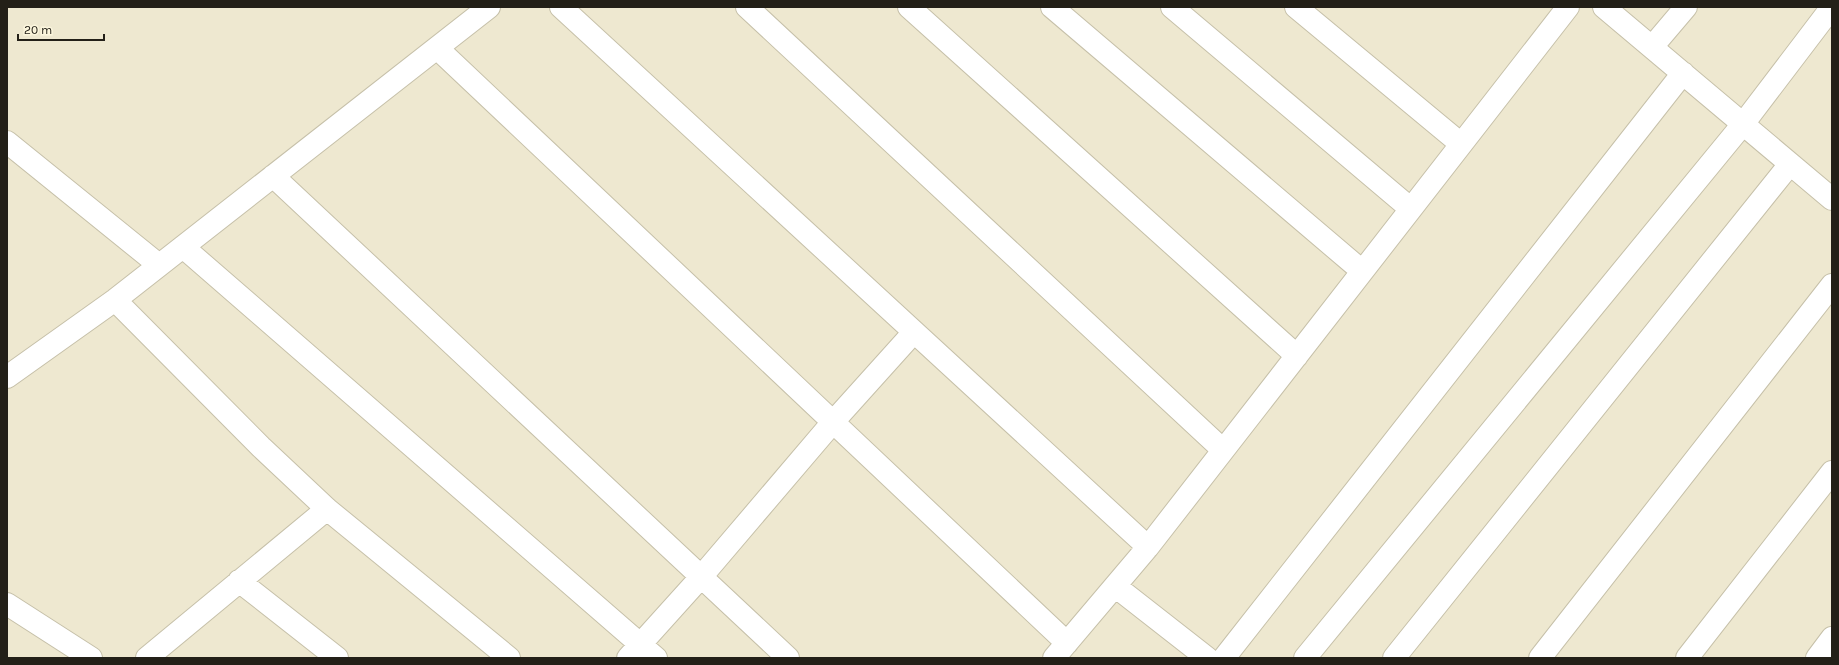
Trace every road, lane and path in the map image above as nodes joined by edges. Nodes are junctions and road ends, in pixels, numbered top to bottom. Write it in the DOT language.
graph roads {
  1 [pos="489,7"];
  2 [pos="560,7"];
  3 [pos="746,7"];
  4 [pos="908,7"];
  5 [pos="1052,7"];
  6 [pos="1172,7"];
  7 [pos="1296,7"];
  8 [pos="1568,7"];
  9 [pos="1604,7"];
  10 [pos="1686,7"];
  11 [pos="1832,7"];
  12 [pos="1652,47"];
  13 [pos="437,48"];
  14 [pos="1683,73"];
  15 [pos="1742,124"];
  16 [pos="7,142"];
  17 [pos="1461,144"];
  18 [pos="1790,164"];
  19 [pos="273,176"];
  20 [pos="1832,199"];
  21 [pos="1411,209"];
  22 [pos="183,247"];
  23 [pos="159,265"];
  24 [pos="1362,272"];
  25 [pos="1832,285"];
  26 [pos="115,300"];
  27 [pos="914,332"];
  28 [pos="1297,356"];
  29 [pos="7,377"];
  30 [pos="833,422"];
  31 [pos="1223,450"];
  32 [pos="1832,472"];
  33 [pos="327,509"];
  34 [pos="1148,547"];
  35 [pos="701,577"];
  36 [pos="239,581"];
  37 [pos="1115,586"];
  38 [pos="7,604"];
  39 [pos="1832,638"];
  40 [pos="634,651"];
  41 [pos="1060,651"];
  42 [pos="91,658"];
  43 [pos="147,658"];
  44 [pos="337,658"];
  45 [pos="509,658"];
  46 [pos="656,658"];
  47 [pos="788,658"];
  48 [pos="1207,658"];
  49 [pos="1224,658"];
  50 [pos="1305,658"];
  51 [pos="1394,658"];
  52 [pos="1540,658"];
  53 [pos="1687,658"];
  54 [pos="1816,658"];
  1 -- 13 [label="street"];
  2 -- 27 [label="street"];
  3 -- 31 [label="street"];
  4 -- 28 [label="street"];
  5 -- 24 [label="street"];
  6 -- 21 [label="street"];
  7 -- 17 [label="street"];
  8 -- 17 [label="street"];
  9 -- 12 [label="street"];
  10 -- 12 [label="street"];
  11 -- 15 [label="street"];
  12 -- 14 [label="street"];
  13 -- 19 [label="street"];
  13 -- 30 [label="street"];
  14 -- 15 [label="street"];
  14 -- 49 [label="street"];
  15 -- 18 [label="street"];
  15 -- 50 [label="street"];
  16 -- 23 [label="street"];
  17 -- 21 [label="street"];
  18 -- 20 [label="street"];
  18 -- 51 [label="street"];
  19 -- 22 [label="street"];
  19 -- 35 [label="street"];
  21 -- 24 [label="street"];
  22 -- 23 [label="street"];
  22 -- 40 [label="street"];
  23 -- 26 [label="street"];
  24 -- 28 [label="street"];
  25 -- 52 [label="street"];
  26 -- 29 [label="street"];
  26 -- 33 [label="street"];
  27 -- 30 [label="street"];
  27 -- 34 [label="street"];
  28 -- 31 [label="street"];
  30 -- 35 [label="street"];
  30 -- 41 [label="street"];
  31 -- 34 [label="street"];
  32 -- 53 [label="street"];
  33 -- 36 [label="street"];
  33 -- 45 [label="street"];
  34 -- 37 [label="street"];
  35 -- 40 [label="street"];
  35 -- 47 [label="street"];
  36 -- 43 [label="street"];
  36 -- 44 [label="street"];
  37 -- 41 [label="street"];
  37 -- 48 [label="street"];
  38 -- 42 [label="street"];
  39 -- 54 [label="street"];
  40 -- 46 [label="street"];
}
